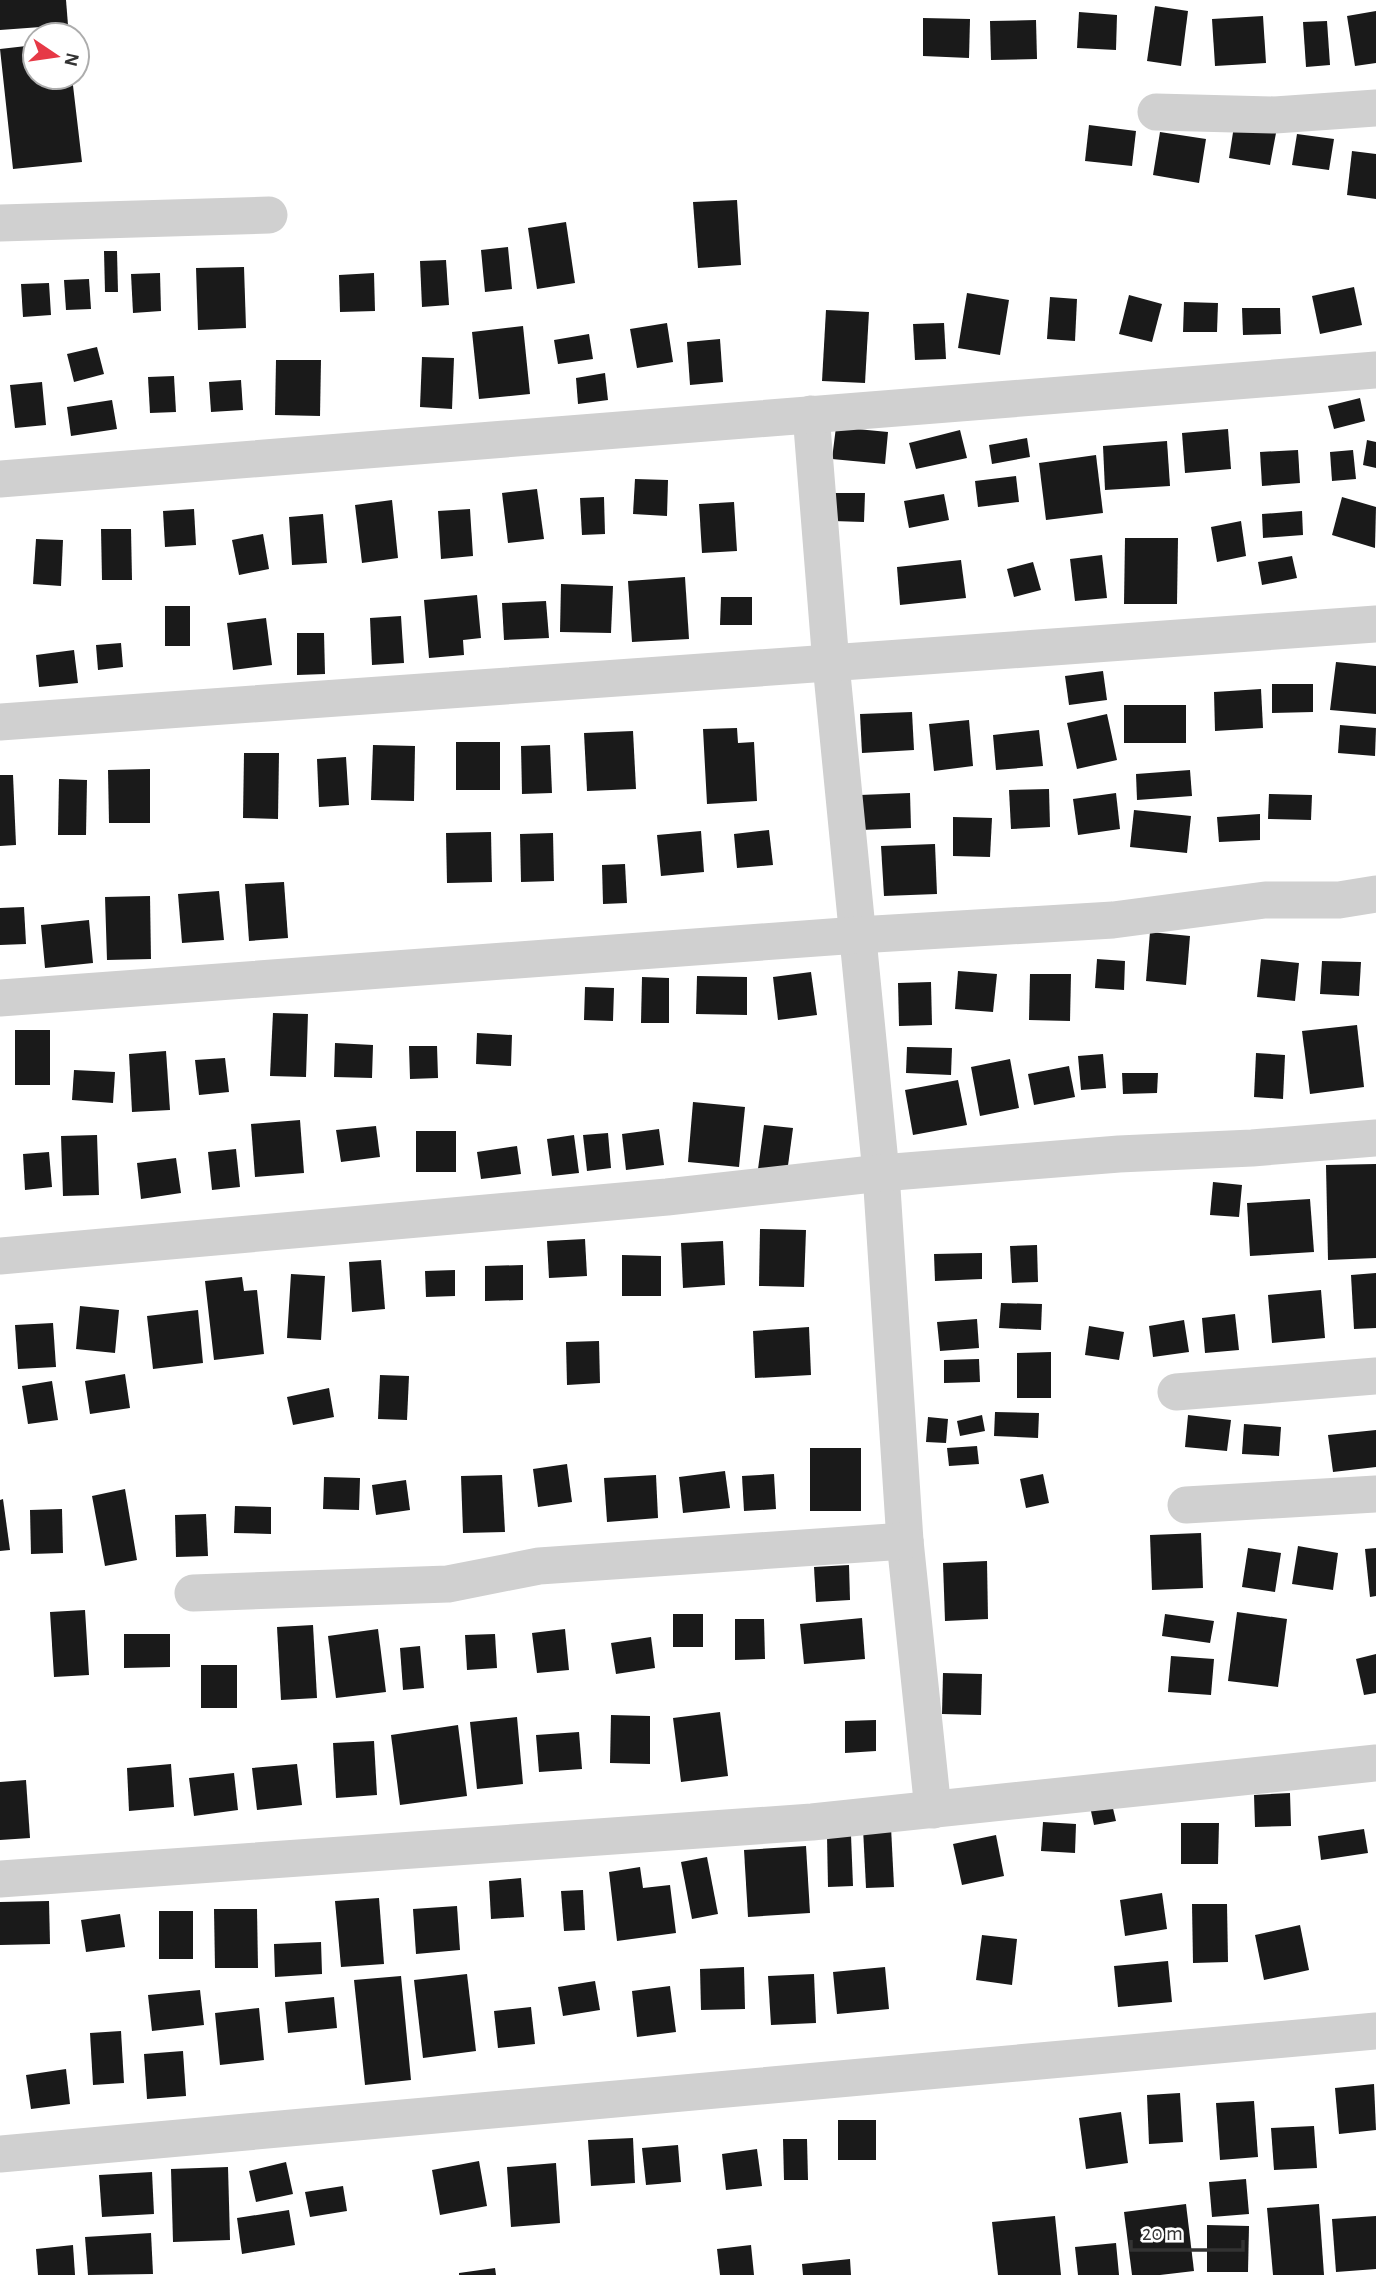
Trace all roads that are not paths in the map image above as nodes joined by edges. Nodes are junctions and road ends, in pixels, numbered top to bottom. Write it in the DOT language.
graph roads {
  1 [pos="1376,108"];
  2 [pos="1156,112"];
  3 [pos="269,215"];
  4 [pos="0,223"];
  5 [pos="1376,370"];
  6 [pos="811,415"];
  7 [pos="0,479"];
  8 [pos="1376,624"];
  9 [pos="831,664"];
  10 [pos="0,722"];
  11 [pos="1376,894"];
  12 [pos="858,935"];
  13 [pos="0,998"];
  14 [pos="1376,1138"];
  15 [pos="881,1173"];
  16 [pos="0,1256"];
  17 [pos="1376,1376"];
  18 [pos="1176,1392"];
  19 [pos="1376,1494"];
  20 [pos="1186,1505"];
  21 [pos="905,1541"];
  22 [pos="193,1593"];
  23 [pos="1376,1763"];
  24 [pos="933,1810"];
  25 [pos="0,1879"];
  26 [pos="1376,2031"];
  27 [pos="0,2154"];
  1 -- 2 [label="street"];
  3 -- 4 [label="street"];
  5 -- 6 [label="street"];
  6 -- 7 [label="street"];
  6 -- 9 [label="street"];
  8 -- 9 [label="street"];
  9 -- 10 [label="street"];
  9 -- 12 [label="street"];
  11 -- 12 [label="street"];
  12 -- 13 [label="street"];
  12 -- 15 [label="street"];
  14 -- 15 [label="street"];
  15 -- 16 [label="street"];
  15 -- 21 [label="street"];
  17 -- 18 [label="street"];
  19 -- 20 [label="street"];
  21 -- 22 [label="street"];
  21 -- 24 [label="street"];
  23 -- 24 [label="street"];
  24 -- 25 [label="street"];
  26 -- 27 [label="street"];
}
